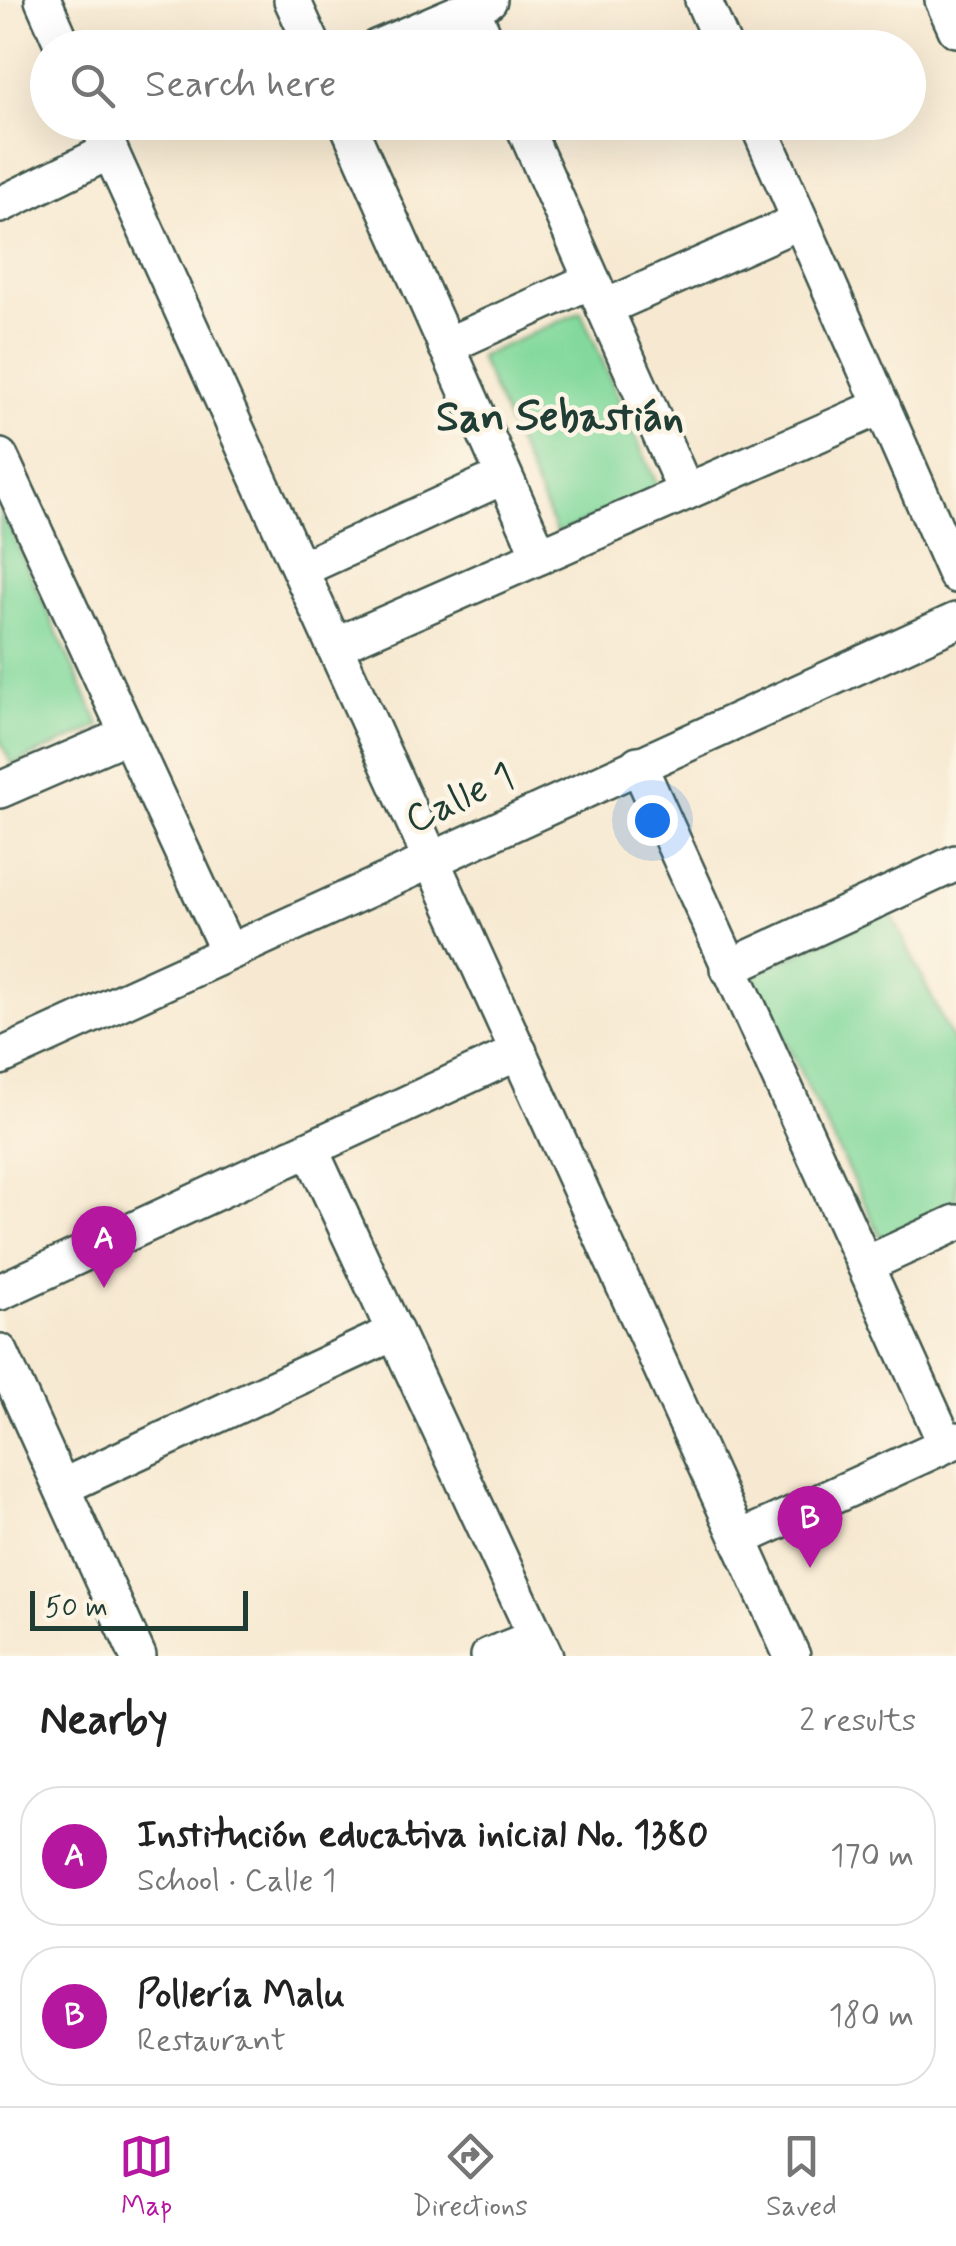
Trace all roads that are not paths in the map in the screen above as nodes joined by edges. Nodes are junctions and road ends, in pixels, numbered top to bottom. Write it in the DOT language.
graph roads {
  1 [pos="43,0"];
  2 [pos="292,0"];
  3 [pos="703,0"];
  4 [pos="942,0"];
  5 [pos="480,4"];
  6 [pos="56,30"];
  7 [pos="306,30"];
  8 [pos="419,30"];
  9 [pos="485,30"];
  10 [pos="716,30"];
  11 [pos="956,30"];
  12 [pos="98,140"];
  13 [pos="104,140"];
  14 [pos="356,140"];
  15 [pos="530,140"];
  16 [pos="765,140"];
  17 [pos="0,205"];
  18 [pos="800,221"];
  19 [pos="598,294"];
  20 [pos="446,346"];
  21 [pos="882,406"];
  22 [pos="0,457"];
  23 [pos="504,476"];
  24 [pos="686,492"];
  25 [pos="540,556"];
  26 [pos="300,569"];
  27 [pos="956,575"];
  28 [pos="956,620"];
  29 [pos="336,646"];
  30 [pos="130,734"];
  31 [pos="638,764"];
  32 [pos="0,790"];
  33 [pos="430,859"];
  34 [pos="956,863"];
  35 [pos="228,951"];
  36 [pos="728,968"];
  37 [pos="519,1052"];
  38 [pos="0,1057"];
  39 [pos="310,1148"];
  40 [pos="956,1222"];
  41 [pos="866,1265"];
  42 [pos="0,1292"];
  43 [pos="394,1332"];
  44 [pos="0,1352"];
  45 [pos="951,1442"];
  46 [pos="62,1487"];
  47 [pos="739,1538"];
  48 [pos="540,1646"];
  49 [pos="138,1656"];
  50 [pos="488,1656"];
  51 [pos="792,1656"];
  1 -- 6 [label="street"];
  2 -- 7 [label="street"];
  3 -- 10 [label="street"];
  4 -- 11 [label="street"];
  5 -- 8 [label="street"];
  5 -- 9 [label="street"];
  12 -- 17 [label="street"];
  13 -- 26 [label="street"];
  14 -- 20 [label="street"];
  15 -- 19 [label="street"];
  16 -- 18 [label="street"];
  18 -- 19 [label="street"];
  18 -- 21 [label="street"];
  19 -- 20 [label="street"];
  19 -- 24 [label="street"];
  20 -- 23 [label="street"];
  21 -- 24 [label="street"];
  21 -- 27 [label="street"];
  22 -- 30 [label="street"];
  23 -- 25 [label="street"];
  23 -- 26 [label="street"];
  24 -- 25 [label="street"];
  25 -- 29 [label="street"];
  26 -- 29 [label="street"];
  28 -- 31 [label="street, Calle 1"];
  29 -- 33 [label="street"];
  30 -- 32 [label="street"];
  30 -- 35 [label="street"];
  31 -- 33 [label="street, Calle 1"];
  31 -- 36 [label="street"];
  33 -- 35 [label="street, Calle 1"];
  33 -- 37 [label="street"];
  34 -- 36 [label="street"];
  35 -- 38 [label="street, Calle 1"];
  36 -- 41 [label="street"];
  37 -- 39 [label="street"];
  37 -- 47 [label="street"];
  39 -- 42 [label="street"];
  39 -- 43 [label="street"];
  40 -- 41 [label="street"];
  41 -- 45 [label="street"];
  43 -- 46 [label="street"];
  43 -- 48 [label="street"];
  44 -- 46 [label="street"];
  45 -- 47 [label="street"];
  46 -- 49 [label="street"];
  47 -- 51 [label="street"];
  48 -- 50 [label="street"];
}
